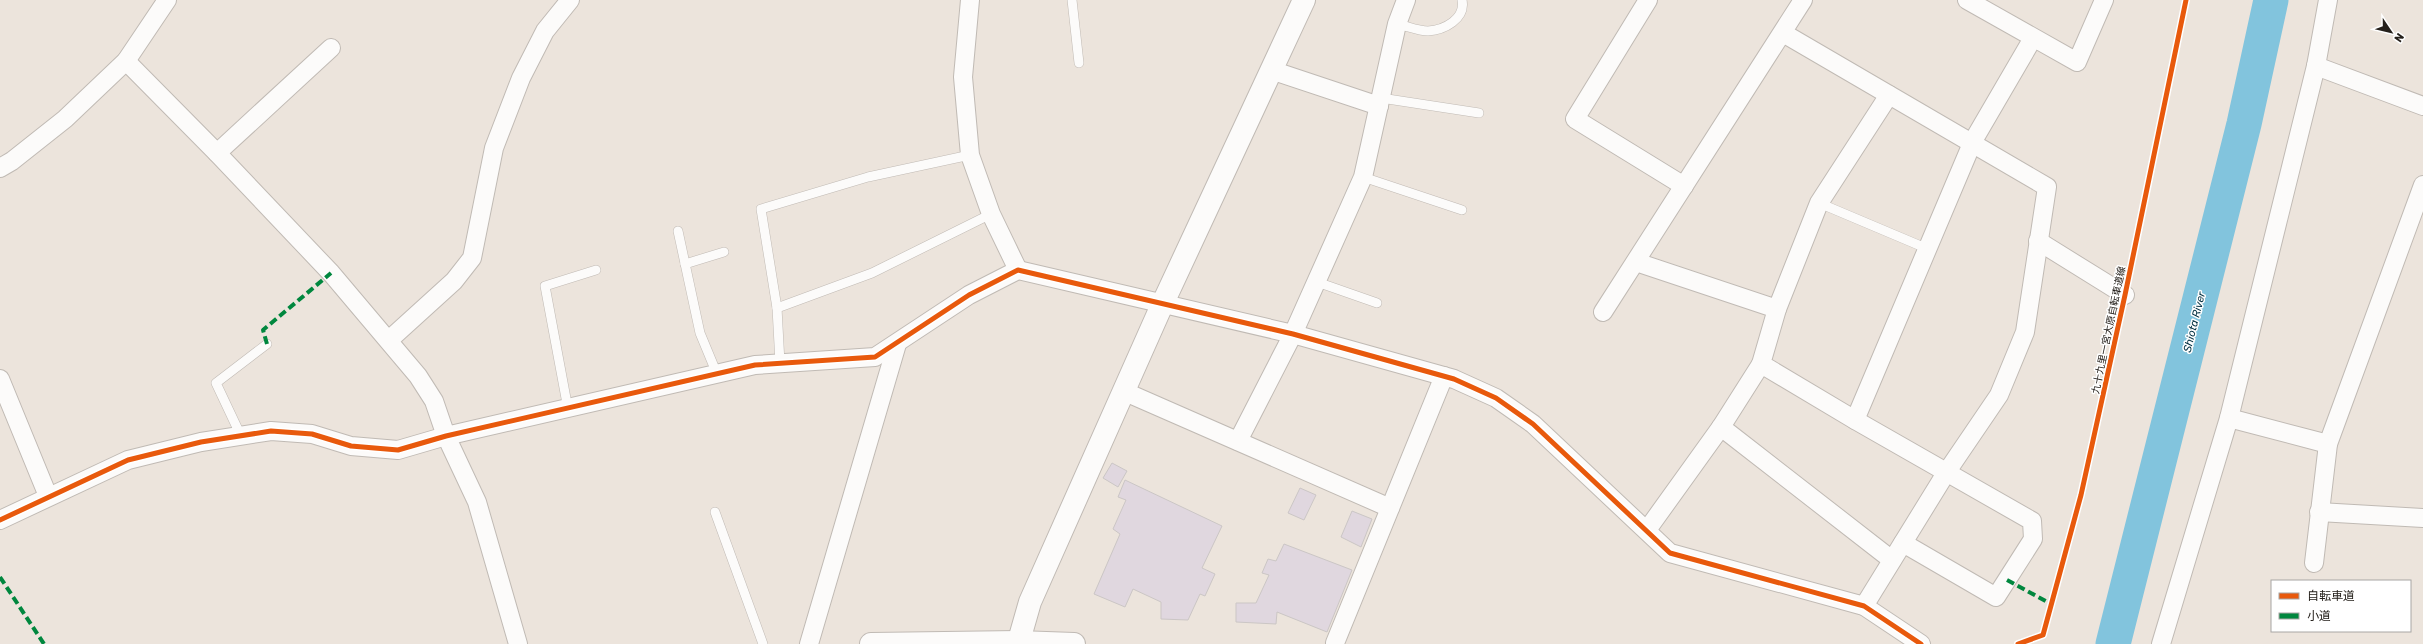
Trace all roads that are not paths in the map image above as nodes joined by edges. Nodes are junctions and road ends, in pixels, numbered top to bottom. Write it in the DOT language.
graph roads {
  1 [pos="167,0"];
  2 [pos="570,0"];
  3 [pos="970,0"];
  4 [pos="1072,0"];
  5 [pos="1304,0"];
  6 [pos="1406,0"];
  7 [pos="1462,0"];
  8 [pos="1648,0"];
  9 [pos="1803,0"];
  10 [pos="1967,0"];
  11 [pos="2104,0"];
  12 [pos="2328,0"];
  13 [pos="1397,24"];
  14 [pos="1783,33"];
  15 [pos="2033,38"];
  16 [pos="331,48"];
  17 [pos="126,61"];
  18 [pos="1079,63"];
  19 [pos="2316,66"];
  20 [pos="1272,70"];
  21 [pos="1889,95"];
  22 [pos="1380,102"];
  23 [pos="2423,106"];
  24 [pos="1479,113"];
  25 [pos="1973,141"];
  26 [pos="218,153"];
  27 [pos="970,155"];
  28 [pos="0,168"];
  29 [pos="1363,177"];
  30 [pos="2423,185"];
  31 [pos="1684,186"];
  32 [pos="1818,203"];
  33 [pos="1462,210"];
  34 [pos="991,214"];
  35 [pos="2415,229"];
  36 [pos="678,231"];
  37 [pos="2038,241"];
  38 [pos="1928,249"];
  39 [pos="724,252"];
  40 [pos="1636,262"];
  41 [pos="685,264"];
  42 [pos="596,270"];
  43 [pos="1018,270"];
  44 [pos="1317,282"];
  45 [pos="2125,295"];
  46 [pos="1377,303"];
  47 [pos="1162,305"];
  48 [pos="777,308"];
  49 [pos="1777,309"];
  50 [pos="1603,312"];
  51 [pos="1293,334"];
  52 [pos="389,340"];
  53 [pos="267,344"];
  54 [pos="897,344"];
  55 [pos="780,363"];
  56 [pos="1761,364"];
  57 [pos="717,374"];
  58 [pos="1444,376"];
  59 [pos="0,380"];
  60 [pos="1123,391"];
  61 [pos="568,409"];
  62 [pos="2229,418"];
  63 [pos="1855,420"];
  64 [pos="1721,427"];
  65 [pos="241,436"];
  66 [pos="446,436"];
  67 [pos="1238,441"];
  68 [pos="2328,444"];
  69 [pos="1946,473"];
  70 [pos="48,496"];
  71 [pos="1390,508"];
  72 [pos="715,512"];
  73 [pos="2319,512"];
  74 [pos="2423,518"];
  75 [pos="0,520"];
  76 [pos="1647,530"];
  77 [pos="1903,543"];
  78 [pos="1892,560"];
  79 [pos="2314,563"];
  80 [pos="1864,606"];
  81 [pos="1018,643"];
  82 [pos="1336,643"];
  83 [pos="518,644"];
  84 [pos="764,644"];
  85 [pos="809,644"];
  86 [pos="871,644"];
  87 [pos="1074,644"];
  88 [pos="1921,644"];
  89 [pos="2161,644"];
  1 -- 17 [label="street"];
  2 -- 52 [label="street"];
  3 -- 27 [label="street"];
  4 -- 18 [label="lane"];
  5 -- 20 [label="street"];
  6 -- 13 [label="street"];
  7 -- 13 [label="lane"];
  8 -- 31 [label="street"];
  9 -- 14 [label="street"];
  10 -- 15 [label="street"];
  11 -- 15 [label="street"];
  12 -- 19 [label="street"];
  13 -- 22 [label="street"];
  14 -- 21 [label="street"];
  14 -- 31 [label="street"];
  15 -- 25 [label="street"];
  16 -- 26 [label="street"];
  17 -- 26 [label="street"];
  17 -- 28 [label="street"];
  19 -- 23 [label="street"];
  19 -- 62 [label="street"];
  20 -- 22 [label="street"];
  20 -- 47 [label="street"];
  21 -- 25 [label="street"];
  21 -- 32 [label="street"];
  22 -- 24 [label="lane"];
  22 -- 29 [label="street"];
  25 -- 37 [label="street"];
  25 -- 38 [label="street"];
  26 -- 52 [label="street"];
  27 -- 34 [label="street"];
  27 -- 48 [label="lane"];
  29 -- 33 [label="lane"];
  29 -- 44 [label="street"];
  30 -- 35 [label="street"];
  31 -- 40 [label="street"];
  32 -- 38 [label="lane"];
  32 -- 49 [label="street"];
  34 -- 43 [label="street"];
  34 -- 48 [label="lane"];
  35 -- 68 [label="street"];
  36 -- 41 [label="lane"];
  37 -- 45 [label="street"];
  37 -- 69 [label="street"];
  38 -- 63 [label="street"];
  39 -- 41 [label="lane"];
  40 -- 49 [label="street"];
  40 -- 50 [label="street"];
  41 -- 57 [label="lane"];
  42 -- 61 [label="lane"];
  43 -- 47 [label="street"];
  43 -- 54 [label="street"];
  44 -- 46 [label="lane"];
  44 -- 51 [label="street"];
  47 -- 51 [label="street"];
  47 -- 60 [label="street"];
  48 -- 55 [label="lane"];
  49 -- 56 [label="street"];
  51 -- 58 [label="street"];
  51 -- 67 [label="street"];
  52 -- 66 [label="street"];
  53 -- 65 [label="lane"];
  54 -- 55 [label="street"];
  54 -- 85 [label="street"];
  55 -- 57 [label="street"];
  56 -- 63 [label="street"];
  56 -- 64 [label="street"];
  57 -- 61 [label="street"];
  58 -- 71 [label="street"];
  58 -- 76 [label="street"];
  59 -- 70 [label="street"];
  60 -- 67 [label="street"];
  60 -- 81 [label="street"];
  61 -- 66 [label="street"];
  62 -- 68 [label="street"];
  62 -- 89 [label="street"];
  63 -- 69 [label="street"];
  64 -- 76 [label="street"];
  64 -- 78 [label="street"];
  65 -- 66 [label="street"];
  65 -- 70 [label="street"];
  66 -- 83 [label="street"];
  67 -- 71 [label="street"];
  68 -- 73 [label="street"];
  69 -- 77 [label="street"];
  69 -- 77 [label="street"];
  70 -- 75 [label="street"];
  71 -- 82 [label="street"];
  72 -- 84 [label="lane"];
  73 -- 74 [label="street"];
  73 -- 79 [label="street"];
  76 -- 80 [label="street"];
  77 -- 78 [label="street"];
  78 -- 80 [label="street"];
  80 -- 88 [label="street"];
  81 -- 86 [label="street"];
  81 -- 87 [label="street"];
}
